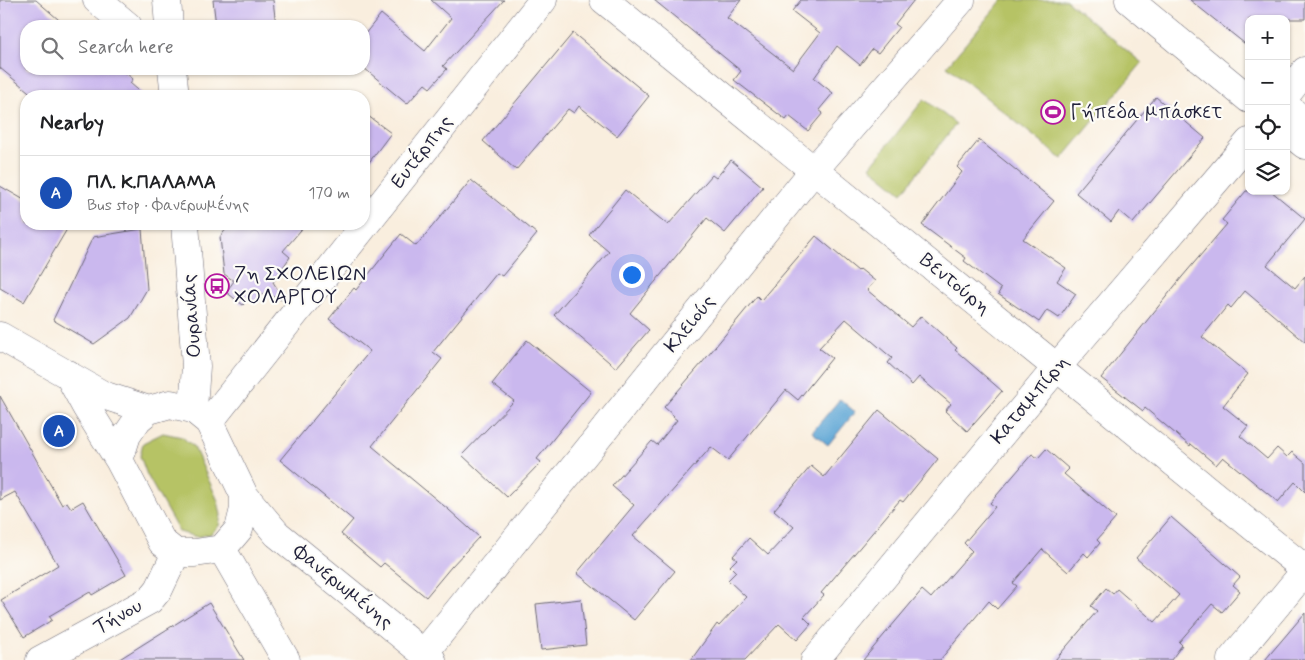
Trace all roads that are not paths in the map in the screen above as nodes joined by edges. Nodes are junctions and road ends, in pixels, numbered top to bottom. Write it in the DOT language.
graph roads {
  1 [pos="96,0"];
  2 [pos="167,0"];
  3 [pos="543,0"];
  4 [pos="604,0"];
  5 [pos="961,0"];
  6 [pos="1129,0"];
  7 [pos="1156,0"];
  8 [pos="121,20"];
  9 [pos="169,20"];
  10 [pos="1305,71"];
  11 [pos="1245,73"];
  12 [pos="173,75"];
  13 [pos="174,90"];
  14 [pos="1290,90"];
  15 [pos="1245,96"];
  16 [pos="1290,109"];
  17 [pos="1305,122"];
  18 [pos="1290,133"];
  19 [pos="1305,145"];
  20 [pos="1245,147"];
  21 [pos="814,170"];
  22 [pos="370,210"];
  23 [pos="185,230"];
  24 [pos="354,230"];
  25 [pos="0,336"];
  26 [pos="1057,367"];
  27 [pos="68,374"];
  28 [pos="149,410"];
  29 [pos="201,416"];
  30 [pos="119,460"];
  31 [pos="244,496"];
  32 [pos="277,534"];
  33 [pos="230,539"];
  34 [pos="176,553"];
  35 [pos="1305,570"];
  36 [pos="428,657"];
  37 [pos="40,660"];
  38 [pos="286,660"];
  39 [pos="815,660"];
  40 [pos="1231,660"];
  1 -- 8 [label="street"];
  2 -- 9 [label="street"];
  3 -- 22 [label="street, Ευτέρπης"];
  4 -- 21 [label="street, Βεντούρη"];
  5 -- 21 [label="street, Κλειούς"];
  6 -- 15 [label="street"];
  7 -- 11 [label="street"];
  10 -- 14 [label="street"];
  12 -- 13 [label="street"];
  16 -- 17 [label="street"];
  18 -- 19 [label="street"];
  20 -- 26 [label="street, Κατσιμπίρη"];
  21 -- 26 [label="street, Βεντούρη"];
  21 -- 36 [label="street, Κλειούς"];
  23 -- 29 [label="street, Ουρανίας"];
  24 -- 29 [label="street, Ευτέρπης"];
  25 -- 27 [label="street"];
  26 -- 35 [label="street, Βεντούρη"];
  26 -- 39 [label="street, Κατσιμπίρη"];
  27 -- 28 [label="street"];
  27 -- 30 [label="street"];
  28 -- 29 [label="street"];
  28 -- 30 [label="street"];
  29 -- 31 [label="street"];
  30 -- 34 [label="street"];
  31 -- 32 [label="street, Φανερωμένης"];
  31 -- 33 [label="street"];
  32 -- 33 [label="street, Φανερωμένης"];
  32 -- 36 [label="street, Φανερωμένης"];
  33 -- 34 [label="street"];
  33 -- 38 [label="street"];
  34 -- 37 [label="street, Τήνου"];
  35 -- 40 [label="street"];
}
